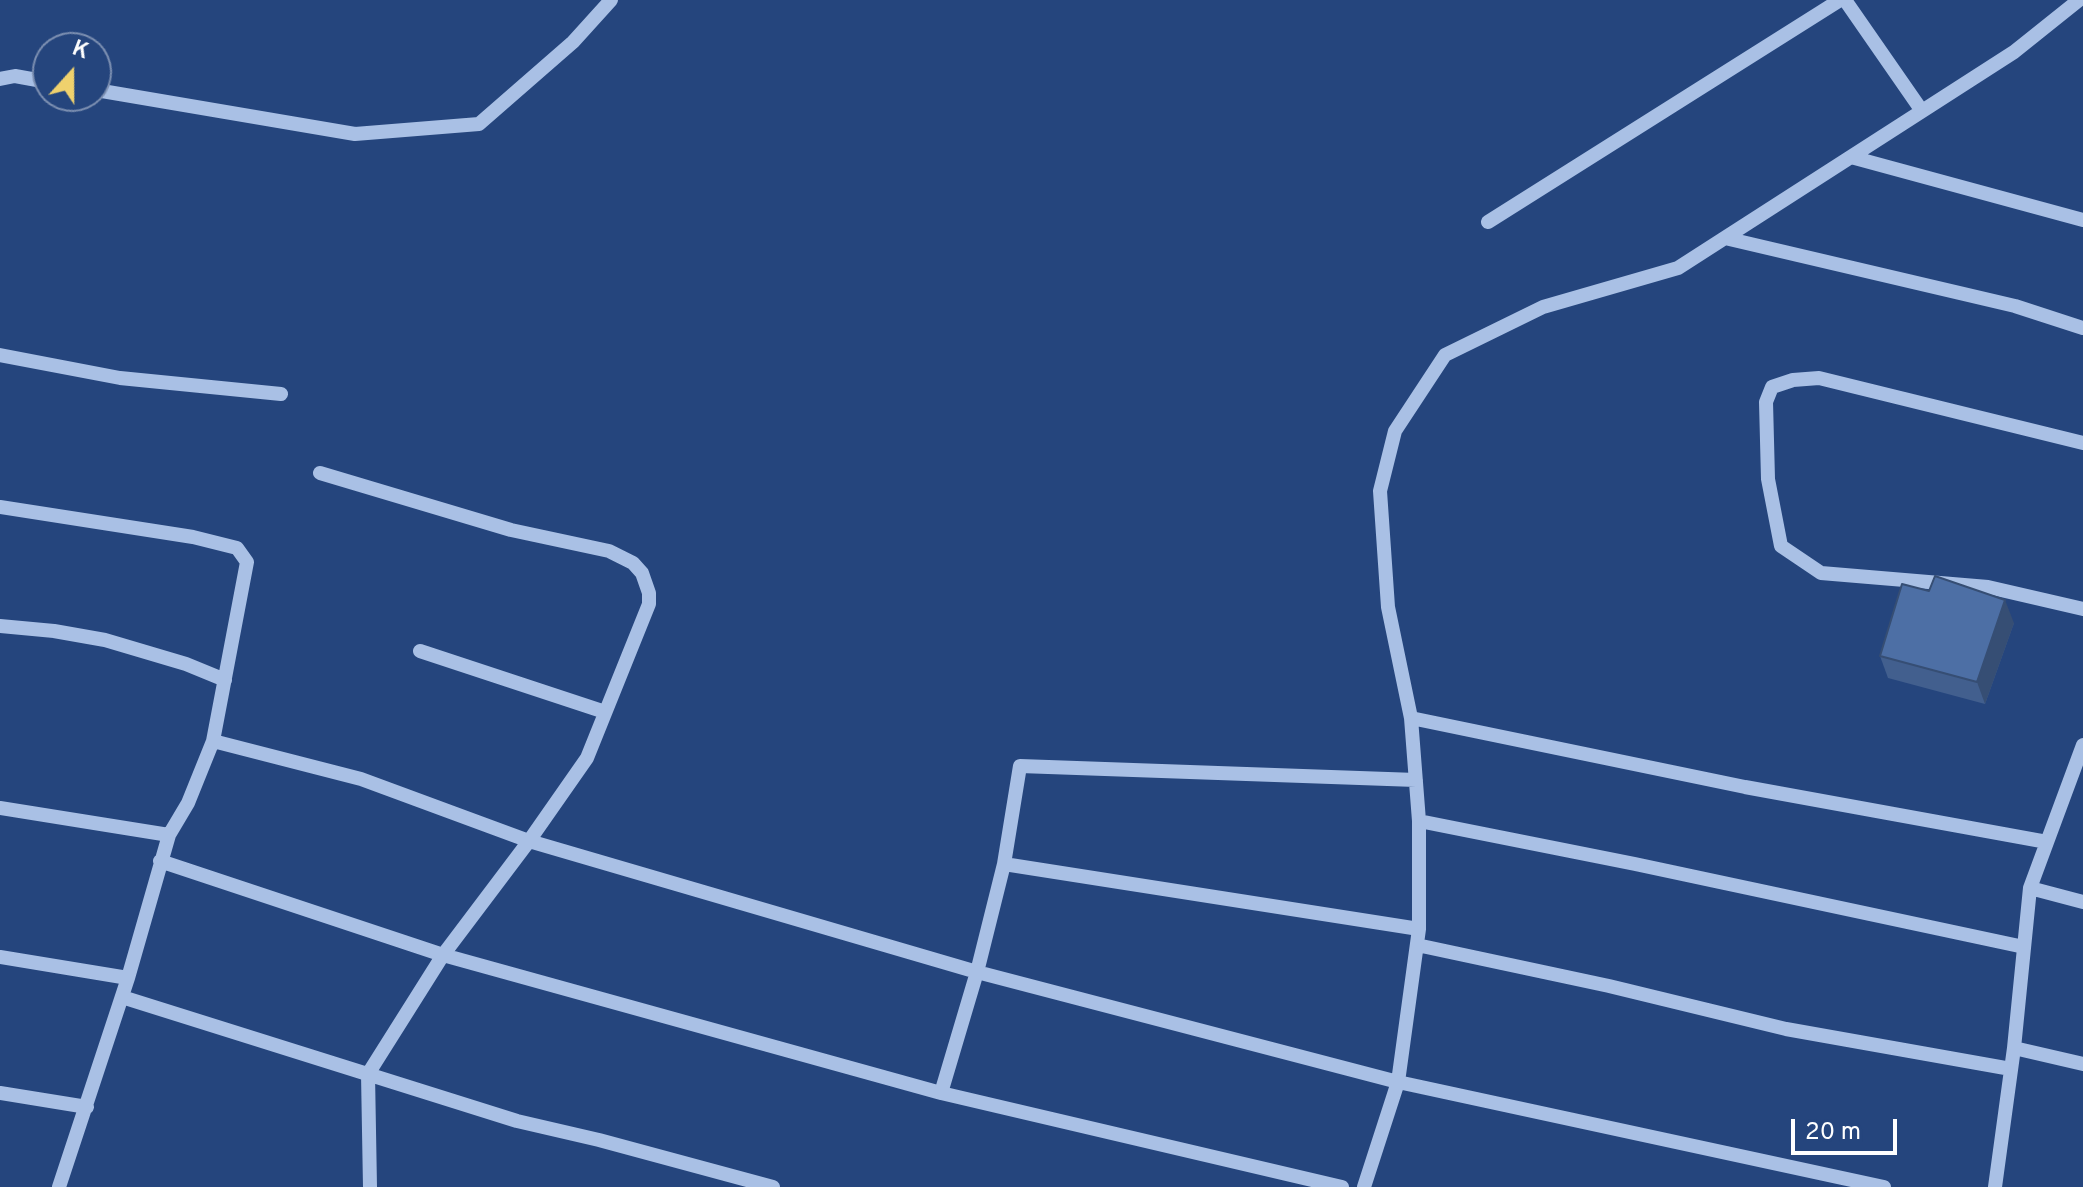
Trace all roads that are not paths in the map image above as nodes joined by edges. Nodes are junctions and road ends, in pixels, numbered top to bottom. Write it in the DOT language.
graph roads {
  1 [pos="611,0"];
  2 [pos="1842,0"];
  3 [pos="2079,0"];
  4 [pos="0,79"];
  5 [pos="32,79"];
  6 [pos="112,93"];
  7 [pos="1922,111"];
  8 [pos="1851,157"];
  9 [pos="2083,220"];
  10 [pos="1488,222"];
  11 [pos="1725,238"];
  12 [pos="2083,328"];
  13 [pos="0,355"];
  14 [pos="281,394"];
  15 [pos="2083,443"];
  16 [pos="320,473"];
  17 [pos="0,507"];
  18 [pos="2083,609"];
  19 [pos="0,626"];
  20 [pos="420,651"];
  21 [pos="225,680"];
  22 [pos="605,712"];
  23 [pos="1411,718"];
  24 [pos="213,741"];
  25 [pos="2083,745"];
  26 [pos="1416,780"];
  27 [pos="0,808"];
  28 [pos="1419,821"];
  29 [pos="169,835"];
  30 [pos="529,841"];
  31 [pos="2047,842"];
  32 [pos="160,861"];
  33 [pos="1004,864"];
  34 [pos="2030,888"];
  35 [pos="2083,902"];
  36 [pos="1419,929"];
  37 [pos="1417,945"];
  38 [pos="2024,947"];
  39 [pos="443,955"];
  40 [pos="0,957"];
  41 [pos="977,972"];
  42 [pos="128,978"];
  43 [pos="122,997"];
  44 [pos="2014,1048"];
  45 [pos="2083,1064"];
  46 [pos="2011,1069"];
  47 [pos="368,1074"];
  48 [pos="1398,1082"];
  49 [pos="0,1093"];
  50 [pos="941,1093"];
  51 [pos="87,1107"];
  52 [pos="59,1187"];
  53 [pos="370,1187"];
  54 [pos="773,1187"];
  55 [pos="1342,1187"];
  56 [pos="1364,1187"];
  57 [pos="1884,1187"];
  58 [pos="1995,1187"];
  1 -- 6 [label="street"];
  2 -- 7 [label="street"];
  2 -- 10 [label="street"];
  3 -- 7 [label="street"];
  4 -- 5 [label="street"];
  7 -- 8 [label="street"];
  8 -- 9 [label="street"];
  8 -- 11 [label="street"];
  11 -- 12 [label="street"];
  11 -- 23 [label="street"];
  13 -- 14 [label="street"];
  15 -- 18 [label="street"];
  16 -- 22 [label="street"];
  17 -- 21 [label="street"];
  19 -- 21 [label="street"];
  20 -- 22 [label="street"];
  21 -- 24 [label="street"];
  22 -- 30 [label="street"];
  23 -- 26 [label="street"];
  23 -- 31 [label="street"];
  24 -- 29 [label="street"];
  24 -- 30 [label="street"];
  25 -- 31 [label="street"];
  26 -- 28 [label="street"];
  26 -- 33 [label="street"];
  27 -- 29 [label="street"];
  28 -- 36 [label="street"];
  28 -- 38 [label="street"];
  29 -- 32 [label="street"];
  30 -- 39 [label="street"];
  30 -- 41 [label="street"];
  31 -- 34 [label="street"];
  32 -- 39 [label="street"];
  32 -- 42 [label="street"];
  33 -- 36 [label="street"];
  33 -- 41 [label="street"];
  34 -- 35 [label="street"];
  34 -- 38 [label="street"];
  36 -- 37 [label="street"];
  37 -- 46 [label="street"];
  37 -- 48 [label="street"];
  38 -- 44 [label="street"];
  39 -- 47 [label="street"];
  39 -- 50 [label="street"];
  40 -- 42 [label="street"];
  41 -- 48 [label="street"];
  41 -- 50 [label="street"];
  42 -- 43 [label="street"];
  43 -- 47 [label="street"];
  43 -- 51 [label="street"];
  44 -- 45 [label="street"];
  44 -- 46 [label="street"];
  46 -- 58 [label="street"];
  47 -- 53 [label="street"];
  47 -- 54 [label="street"];
  48 -- 56 [label="street"];
  48 -- 57 [label="street"];
  49 -- 51 [label="street"];
  50 -- 55 [label="street"];
  51 -- 52 [label="street"];
}
